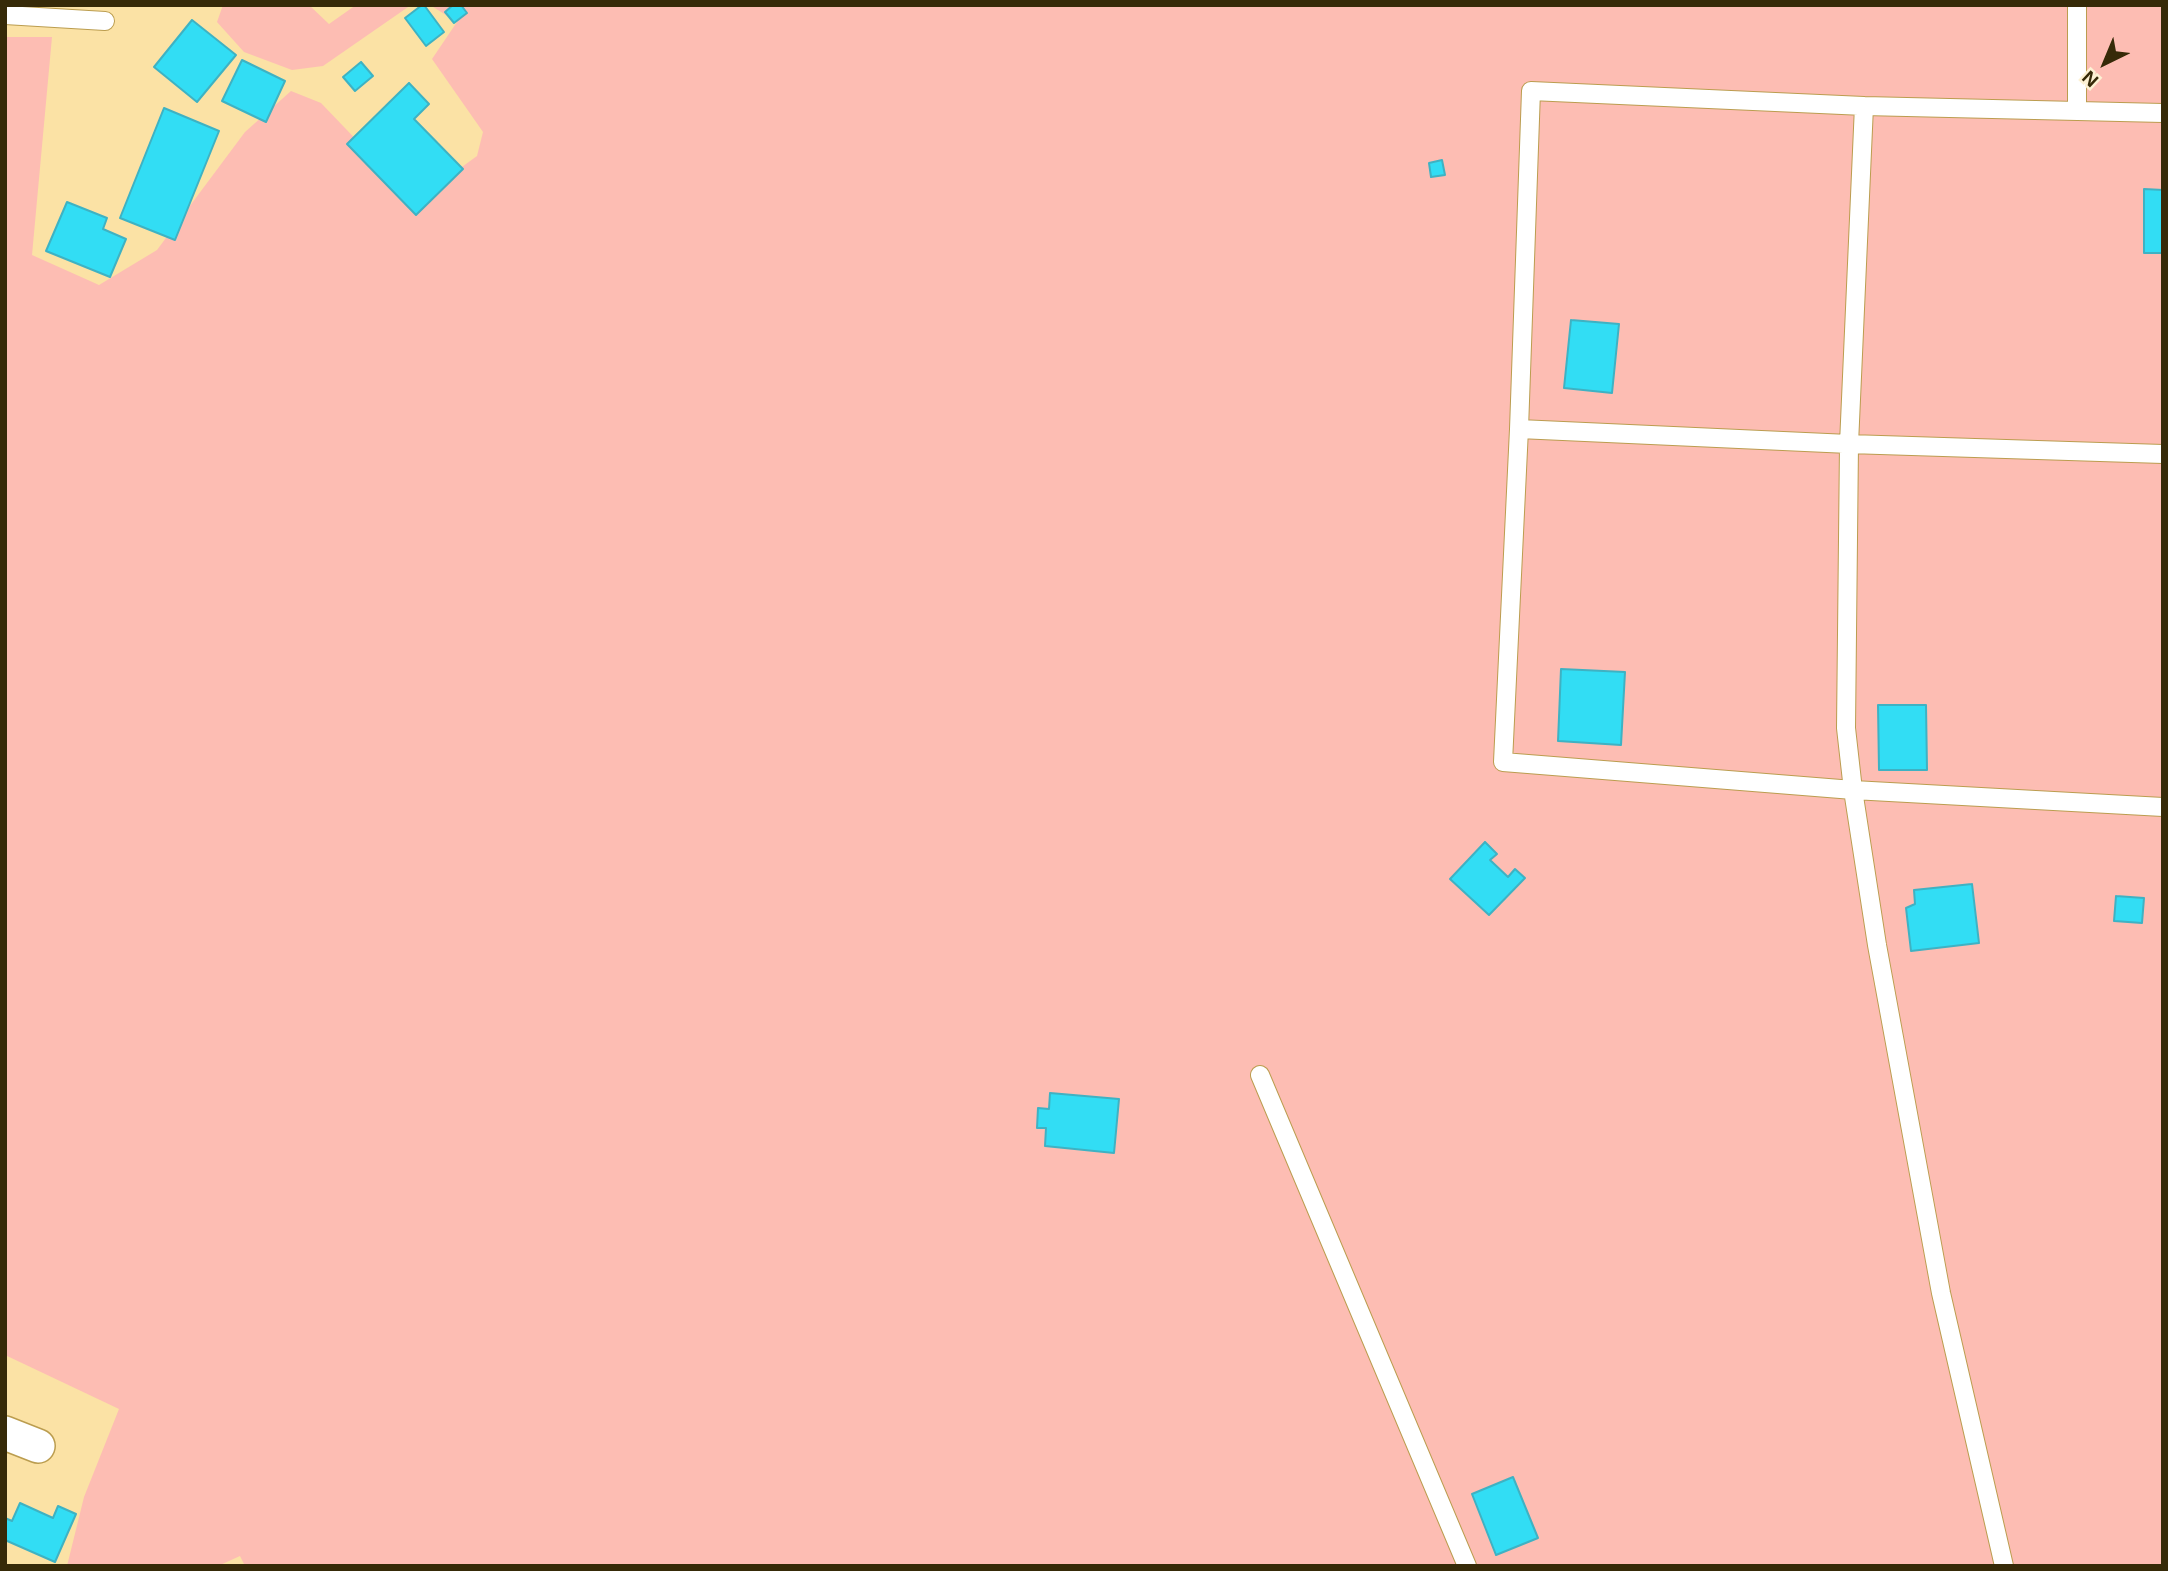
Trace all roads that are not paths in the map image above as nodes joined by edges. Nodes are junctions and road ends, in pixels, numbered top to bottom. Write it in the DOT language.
graph roads {
  1 [pos="2077,5"];
  2 [pos="5,15"];
  3 [pos="105,21"];
  4 [pos="1864,106"];
  5 [pos="2077,110"];
  6 [pos="2163,113"];
  7 [pos="1519,429"];
  8 [pos="1849,444"];
  9 [pos="2163,454"];
  10 [pos="1853,790"];
  11 [pos="2163,807"];
  12 [pos="1260,1075"];
  13 [pos="5,1433"];
  14 [pos="38,1446"];
  15 [pos="1466,1566"];
  16 [pos="2004,1566"];
  1 -- 5 [label="lane"];
  2 -- 3 [label="lane"];
  4 -- 5 [label="lane"];
  4 -- 7 [label="lane"];
  4 -- 8 [label="lane"];
  5 -- 6 [label="lane"];
  7 -- 8 [label="lane"];
  7 -- 10 [label="lane"];
  8 -- 9 [label="lane"];
  8 -- 10 [label="lane"];
  10 -- 11 [label="lane"];
  10 -- 16 [label="lane"];
  12 -- 15 [label="lane"];
  13 -- 14 [label="street"];
}
